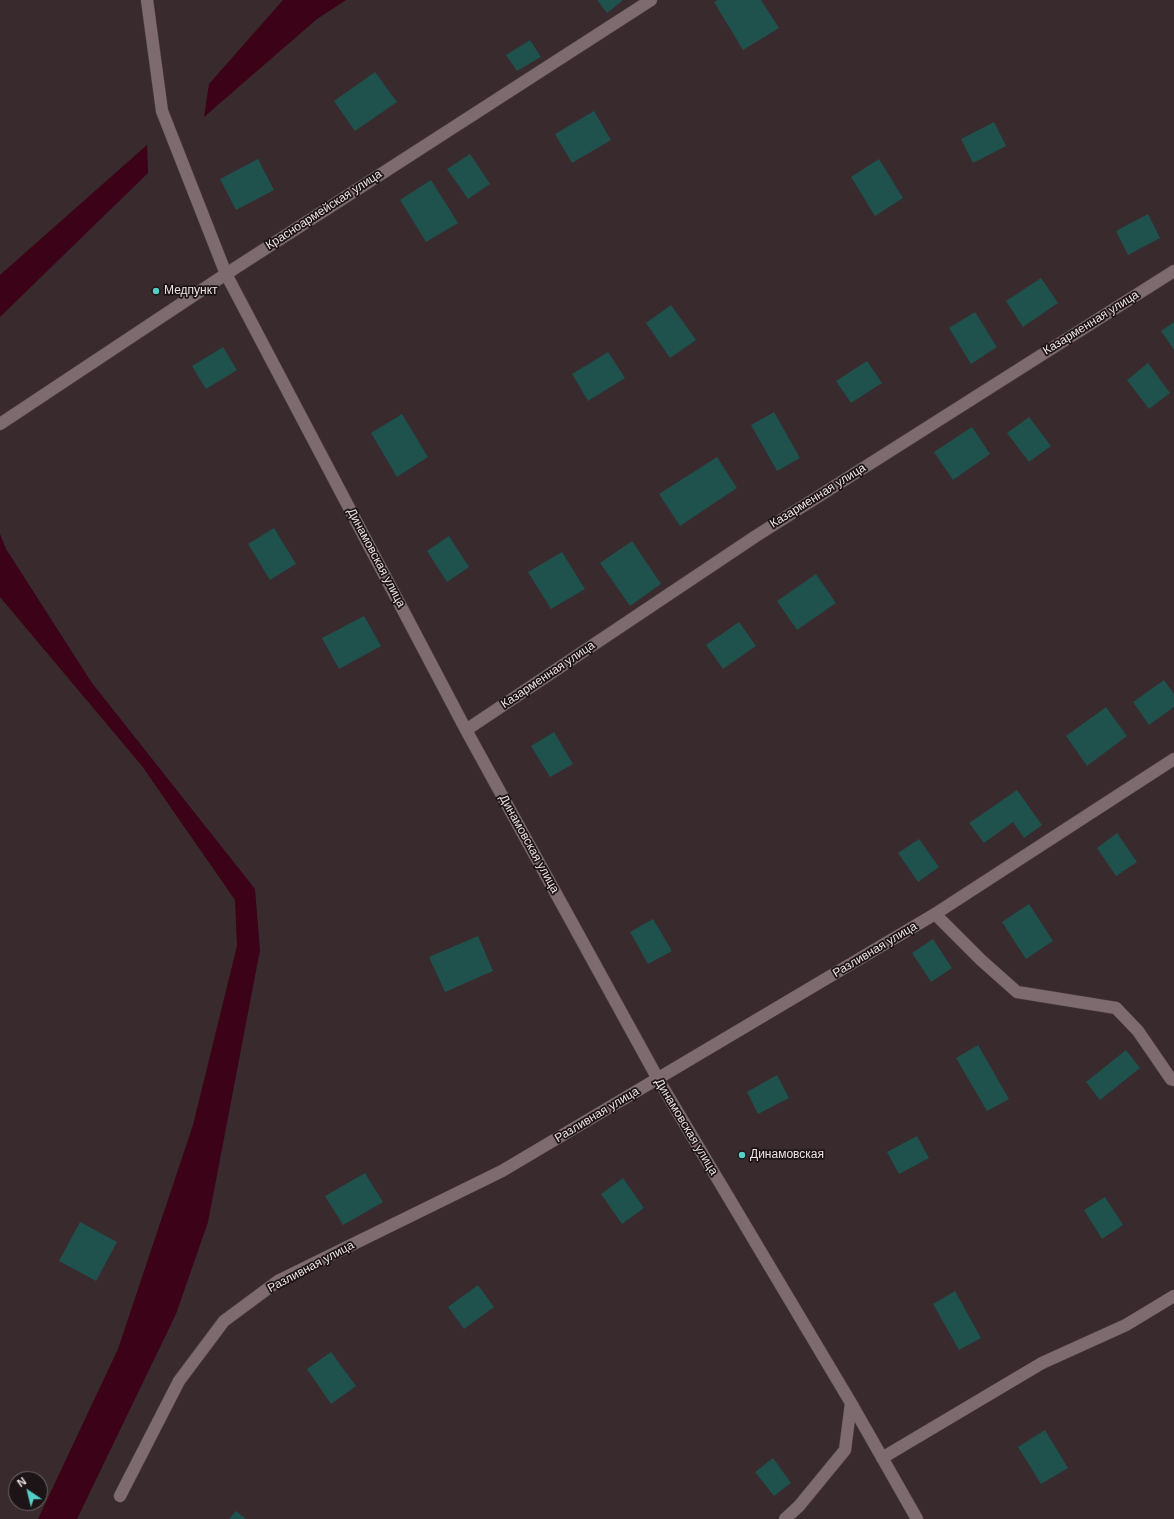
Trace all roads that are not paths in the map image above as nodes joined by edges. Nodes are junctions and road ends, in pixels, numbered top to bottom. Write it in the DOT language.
graph roads {
  1 [pos="139,0"];
  2 [pos="147,0"];
  3 [pos="651,0"];
  4 [pos="162,110"];
  5 [pos="1174,271"];
  6 [pos="226,274"];
  7 [pos="0,424"];
  8 [pos="466,730"];
  9 [pos="1174,759"];
  10 [pos="936,914"];
  11 [pos="658,1079"];
  12 [pos="1174,1080"];
  13 [pos="1174,1296"];
  14 [pos="851,1403"];
  15 [pos="882,1458"];
  16 [pos="120,1496"];
  17 [pos="785,1519"];
  18 [pos="918,1519"];
  1 -- 4 [label="street"];
  2 -- 4 [label="street"];
  3 -- 6 [label="street, Красноармейская улица"];
  4 -- 6 [label="street, Динамовская улица"];
  5 -- 8 [label="street, Казарменная улица"];
  6 -- 7 [label="street, Красноармейская улица"];
  6 -- 8 [label="street, Динамовская улица"];
  8 -- 11 [label="street, Динамовская улица"];
  9 -- 10 [label="street, Разливная улица"];
  10 -- 11 [label="street, Разливная улица"];
  10 -- 12 [label="street"];
  11 -- 14 [label="street, Динамовская улица"];
  11 -- 16 [label="street, Разливная улица"];
  13 -- 15 [label="street"];
  14 -- 15 [label="street, Динамовская улица"];
  14 -- 17 [label="street"];
  15 -- 18 [label="street, Динамовская улица"];
}
